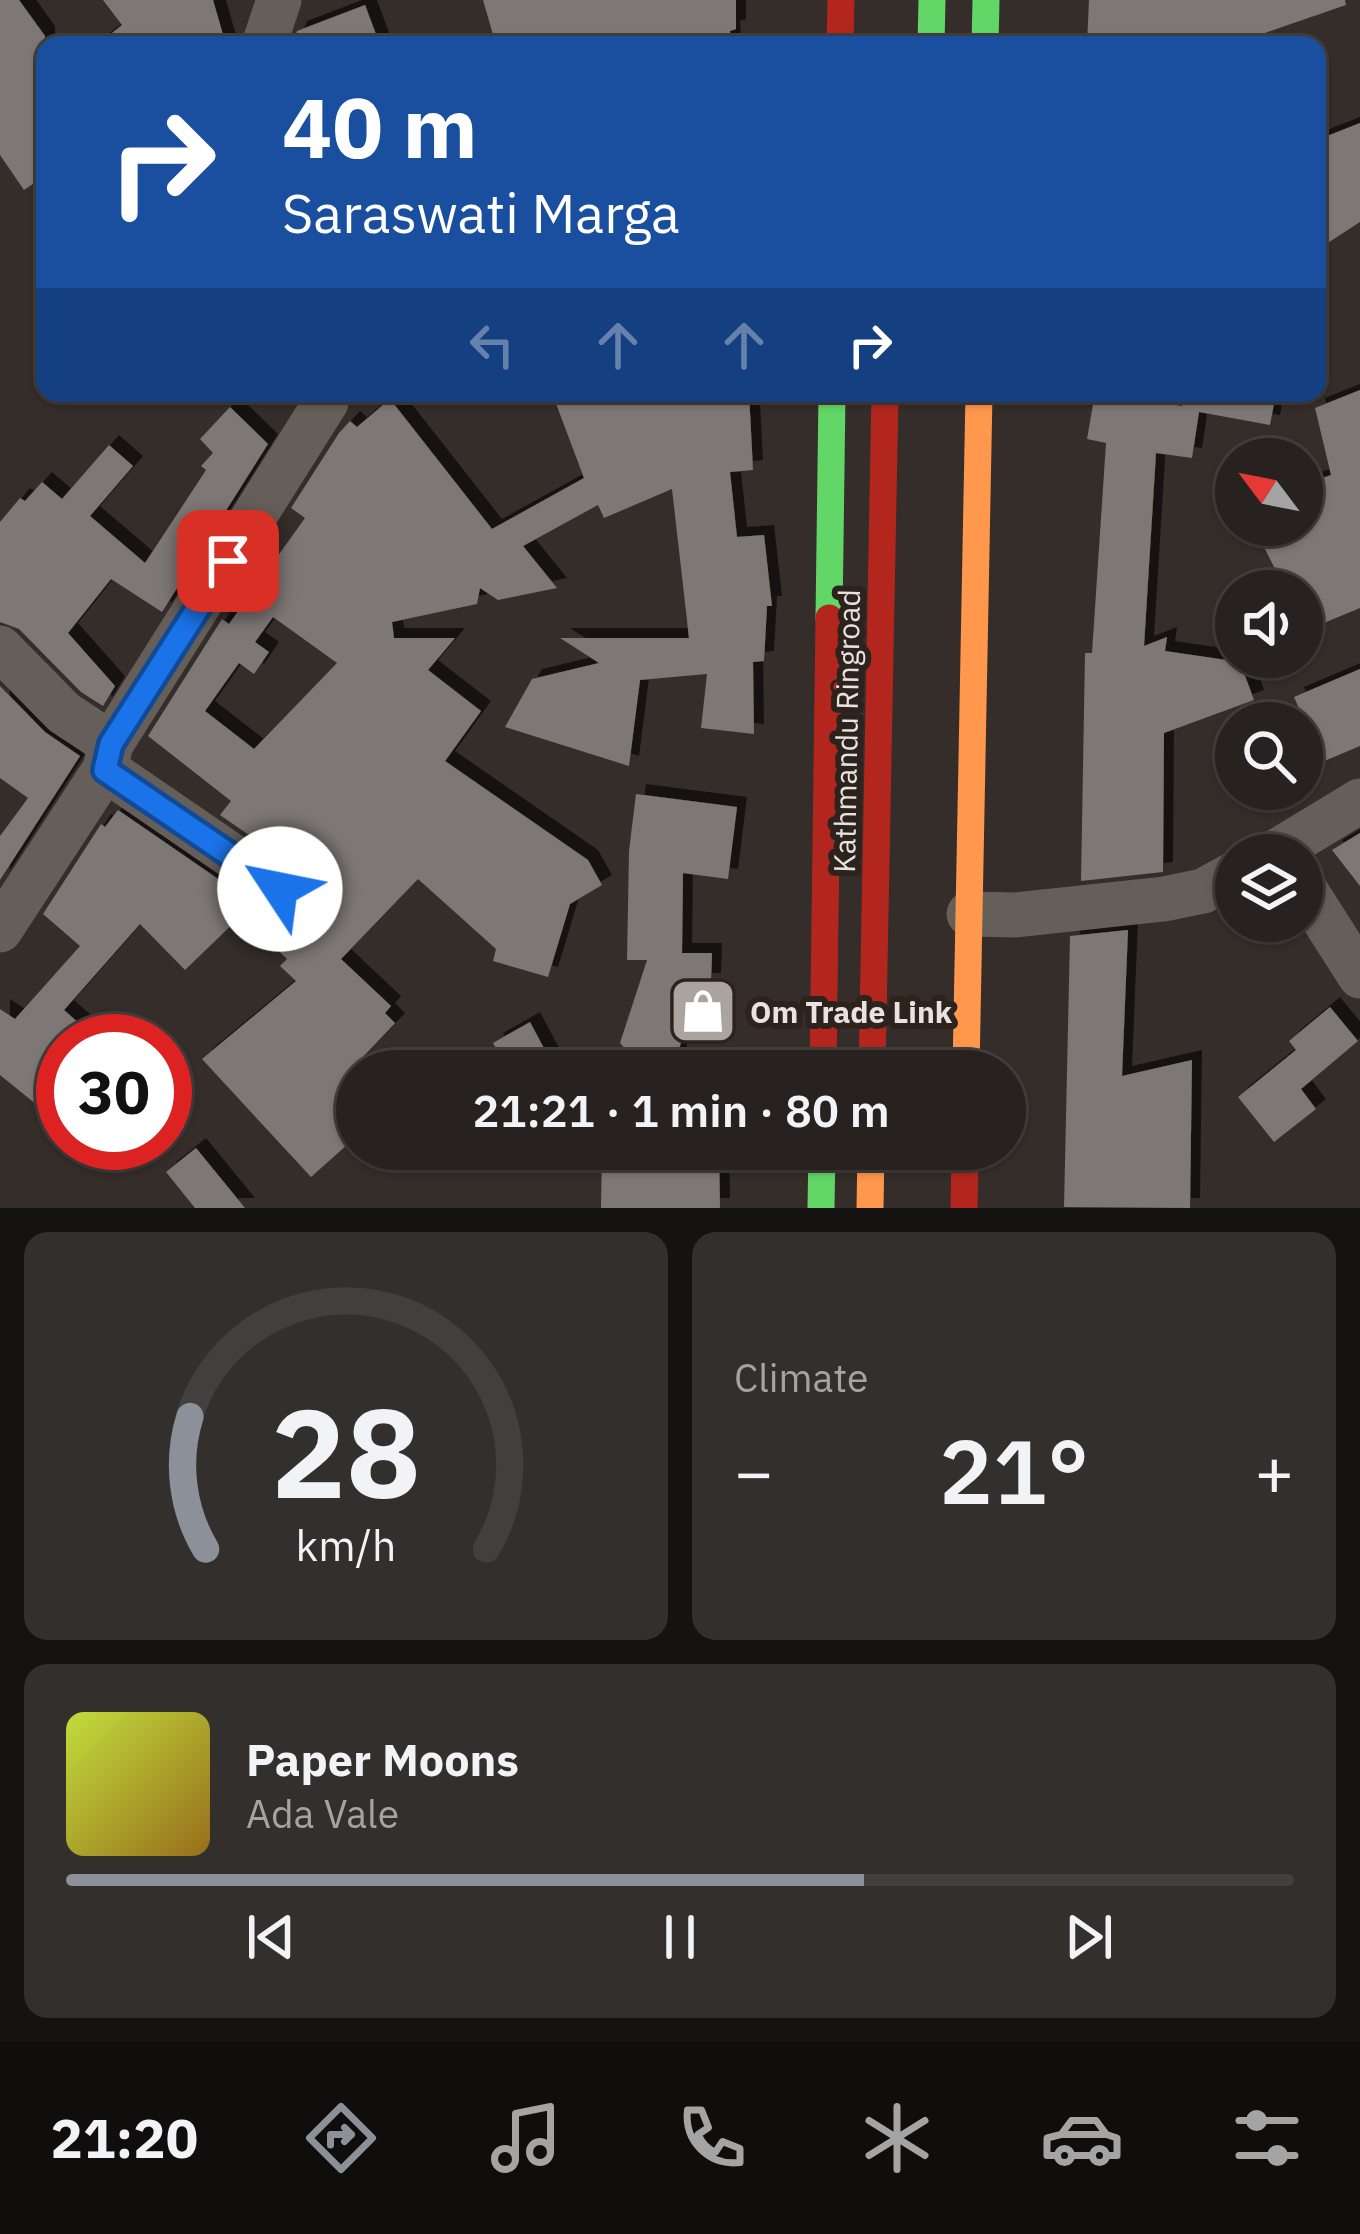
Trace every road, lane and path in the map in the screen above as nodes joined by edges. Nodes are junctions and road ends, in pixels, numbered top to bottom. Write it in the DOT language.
graph roads {
  1 [pos="279,0"];
  2 [pos="841,0"];
  3 [pos="986,0"];
  4 [pos="267,36"];
  5 [pos="840,36"];
  6 [pos="985,36"];
  7 [pos="326,402"];
  8 [pos="832,402"];
  9 [pos="885,402"];
  10 [pos="979,402"];
  11 [pos="0,648"];
  12 [pos="108,757"];
  13 [pos="1360,801"];
  14 [pos="1318,834"];
  15 [pos="1215,884"];
  16 [pos="280,889"];
  17 [pos="969,914"];
  18 [pos="1323,920"];
  19 [pos="0,930"];
  20 [pos="1360,976"];
  21 [pos="823,1050"];
  22 [pos="872,1050"];
  23 [pos="967,1050"];
  24 [pos="822,1170"];
  25 [pos="871,1170"];
  26 [pos="965,1170"];
  27 [pos="821,1208"];
  28 [pos="870,1208"];
  29 [pos="964,1208"];
  1 -- 4 [label="street"];
  2 -- 5 [label="main road"];
  3 -- 6 [label="main road"];
  7 -- 12 [label="street"];
  8 -- 21 [label="main road"];
  9 -- 22 [label="main road, Kathmandu Ringroad"];
  10 -- 17 [label="main road"];
  11 -- 12 [label="street"];
  12 -- 16 [label="street"];
  12 -- 19 [label="street"];
  13 -- 14 [label="street"];
  15 -- 17 [label="street"];
  17 -- 23 [label="main road"];
  18 -- 20 [label="street"];
  24 -- 27 [label="main road"];
  25 -- 28 [label="main road"];
  26 -- 29 [label="main road"];
}
